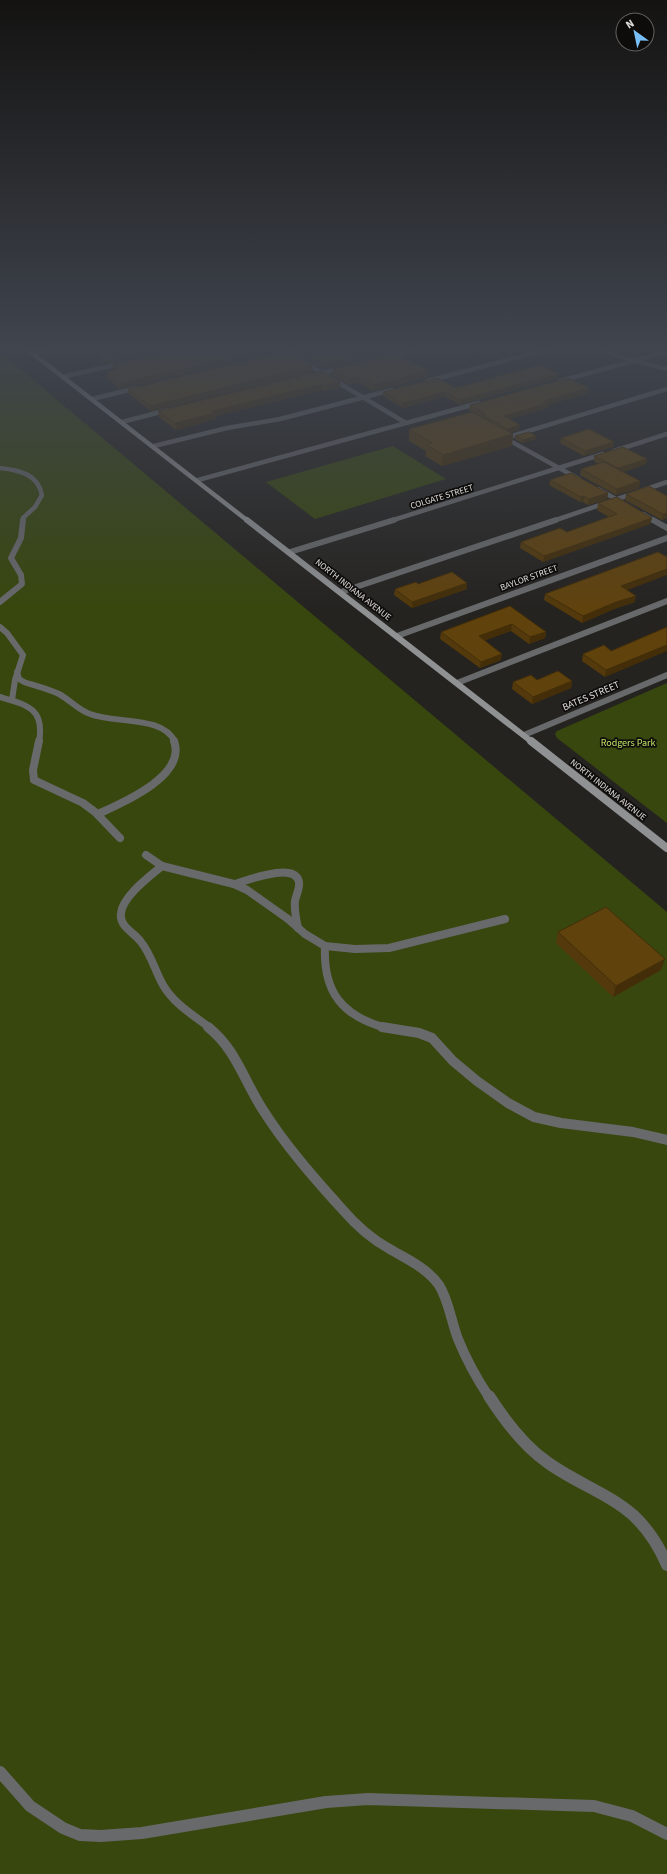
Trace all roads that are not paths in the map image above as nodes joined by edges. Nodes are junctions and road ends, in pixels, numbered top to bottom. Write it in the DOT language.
graph roads {
  1 [pos="141,436"];
  2 [pos="193,436"];
  3 [pos="357,436"];
  4 [pos="510,436"];
  5 [pos="659,436"];
  6 [pos="505,438"];
  7 [pos="154,446"];
  8 [pos="0,468"];
  9 [pos="560,468"];
  10 [pos="198,480"];
  11 [pos="585,482"];
  12 [pos="667,482"];
  13 [pos="591,485"];
  14 [pos="616,499"];
  15 [pos="629,506"];
  16 [pos="635,510"];
  17 [pos="667,528"];
  18 [pos="667,538"];
  19 [pos="290,552"];
  20 [pos="340,592"];
  21 [pos="667,601"];
  22 [pos="0,602"];
  23 [pos="0,627"];
  24 [pos="397,636"];
  25 [pos="17,672"];
  26 [pos="667,675"];
  27 [pos="457,683"];
  28 [pos="0,697"];
  29 [pos="12,700"];
  30 [pos="524,735"];
  31 [pos="98,814"];
  32 [pos="120,838"];
  33 [pos="667,848"];
  34 [pos="146,855"];
  35 [pos="162,866"];
  36 [pos="234,884"];
  37 [pos="505,918"];
  38 [pos="298,929"];
  39 [pos="325,946"];
  40 [pos="667,1140"];
  41 [pos="667,1565"];
  42 [pos="0,1772"];
  43 [pos="667,1834"];
  1 -- 7 [label="main road, NORTH INDIANA AVENUE"];
  2 -- 7 [label="street"];
  3 -- 10 [label="street"];
  4 -- 6 [label="street"];
  5 -- 9 [label="street, COLGATE STREET"];
  6 -- 9 [label="street"];
  7 -- 10 [label="main road, NORTH INDIANA AVENUE"];
  8 -- 22 [label="street"];
  9 -- 11 [label="street"];
  9 -- 19 [label="street, COLGATE STREET"];
  10 -- 19 [label="main road, NORTH INDIANA AVENUE"];
  12 -- 14 [label="street"];
  13 -- 14 [label="street"];
  14 -- 15 [label="street"];
  14 -- 20 [label="street"];
  16 -- 17 [label="street"];
  18 -- 24 [label="street, BAYLOR STREET"];
  19 -- 20 [label="main road, NORTH INDIANA AVENUE"];
  20 -- 24 [label="main road, NORTH INDIANA AVENUE"];
  21 -- 27 [label="street"];
  23 -- 25 [label="street"];
  24 -- 27 [label="main road, NORTH INDIANA AVENUE"];
  25 -- 29 [label="street"];
  25 -- 31 [label="street"];
  26 -- 30 [label="street, BATES STREET"];
  27 -- 30 [label="main road, NORTH INDIANA AVENUE"];
  28 -- 29 [label="street"];
  29 -- 31 [label="street"];
  30 -- 33 [label="main road, NORTH INDIANA AVENUE"];
  31 -- 32 [label="street"];
  34 -- 35 [label="street"];
  35 -- 36 [label="street"];
  35 -- 41 [label="street"];
  36 -- 38 [label="street"];
  36 -- 38 [label="street"];
  37 -- 39 [label="street"];
  38 -- 39 [label="street"];
  39 -- 40 [label="street"];
  42 -- 43 [label="street"];
}
